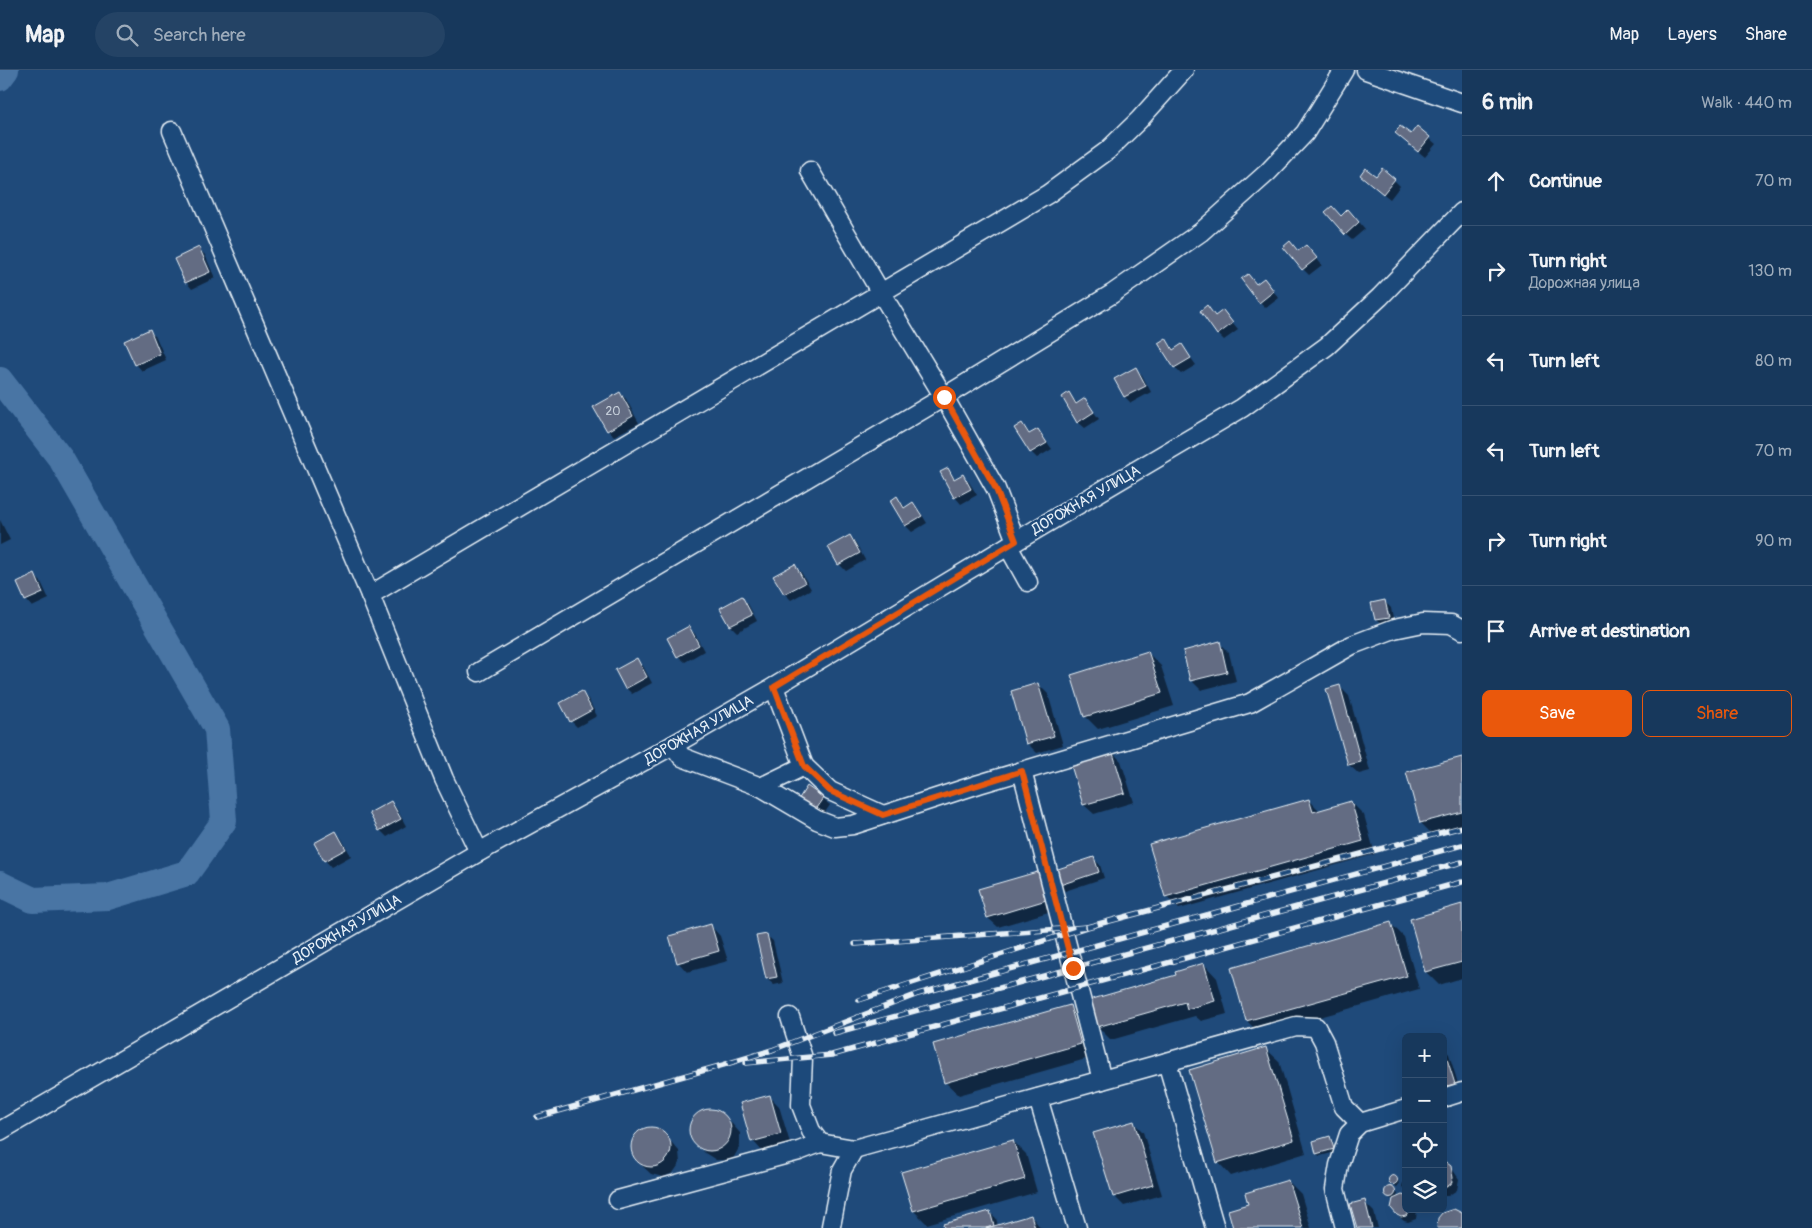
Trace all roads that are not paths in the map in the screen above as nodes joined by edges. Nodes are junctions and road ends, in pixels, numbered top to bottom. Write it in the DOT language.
graph roads {
  1 [pos="1184,70"];
  2 [pos="1344,70"];
  3 [pos="1366,70"];
  4 [pos="1462,103"];
  5 [pos="172,131"];
  6 [pos="810,171"];
  7 [pos="1462,212"];
  8 [pos="881,293"];
  9 [pos="944,397"];
  10 [pos="1012,543"];
  11 [pos="1028,582"];
  12 [pos="370,595"];
  13 [pos="1462,630"];
  14 [pos="479,672"];
  15 [pos="774,687"];
  16 [pos="673,745"];
  17 [pos="804,766"];
  18 [pos="1022,771"];
  19 [pos="761,787"];
  20 [pos="883,815"];
  21 [pos="479,852"];
  22 [pos="790,1017"];
  23 [pos="1167,1062"];
  24 [pos="1102,1080"];
  25 [pos="1462,1092"];
  26 [pos="1447,1097"];
  27 [pos="1038,1098"];
  28 [pos="1402,1110"];
  29 [pos="1360,1123"];
  30 [pos="0,1131"];
  31 [pos="820,1143"];
  32 [pos="854,1149"];
  33 [pos="618,1200"];
  34 [pos="831,1226"];
  35 [pos="1077,1228"];
  36 [pos="1215,1228"];
  37 [pos="1345,1228"];
  1 -- 8 [label="street"];
  2 -- 9 [label="street"];
  3 -- 4 [label="street"];
  5 -- 12 [label="street"];
  6 -- 8 [label="street"];
  7 -- 10 [label="street, ДОРОЖНАЯ УЛИЦА"];
  8 -- 9 [label="street"];
  8 -- 12 [label="street"];
  9 -- 10 [label="street"];
  9 -- 14 [label="street"];
  10 -- 11 [label="street"];
  10 -- 15 [label="street, ДОРОЖНАЯ УЛИЦА"];
  12 -- 21 [label="street"];
  13 -- 18 [label="street"];
  15 -- 16 [label="street, ДОРОЖНАЯ УЛИЦА"];
  15 -- 17 [label="street"];
  16 -- 19 [label="street"];
  16 -- 21 [label="street, ДОРОЖНАЯ УЛИЦА"];
  17 -- 19 [label="street"];
  17 -- 20 [label="street"];
  18 -- 20 [label="street"];
  18 -- 24 [label="street"];
  19 -- 20 [label="street"];
  21 -- 30 [label="street, ДОРОЖНАЯ УЛИЦА"];
  22 -- 31 [label="street"];
  23 -- 24 [label="street"];
  23 -- 29 [label="street"];
  23 -- 36 [label="street"];
  24 -- 27 [label="street"];
  25 -- 26 [label="street"];
  27 -- 32 [label="street"];
  27 -- 35 [label="street"];
  28 -- 29 [label="street"];
  29 -- 37 [label="street"];
  31 -- 32 [label="street"];
  31 -- 33 [label="street"];
  32 -- 34 [label="street"];
}
